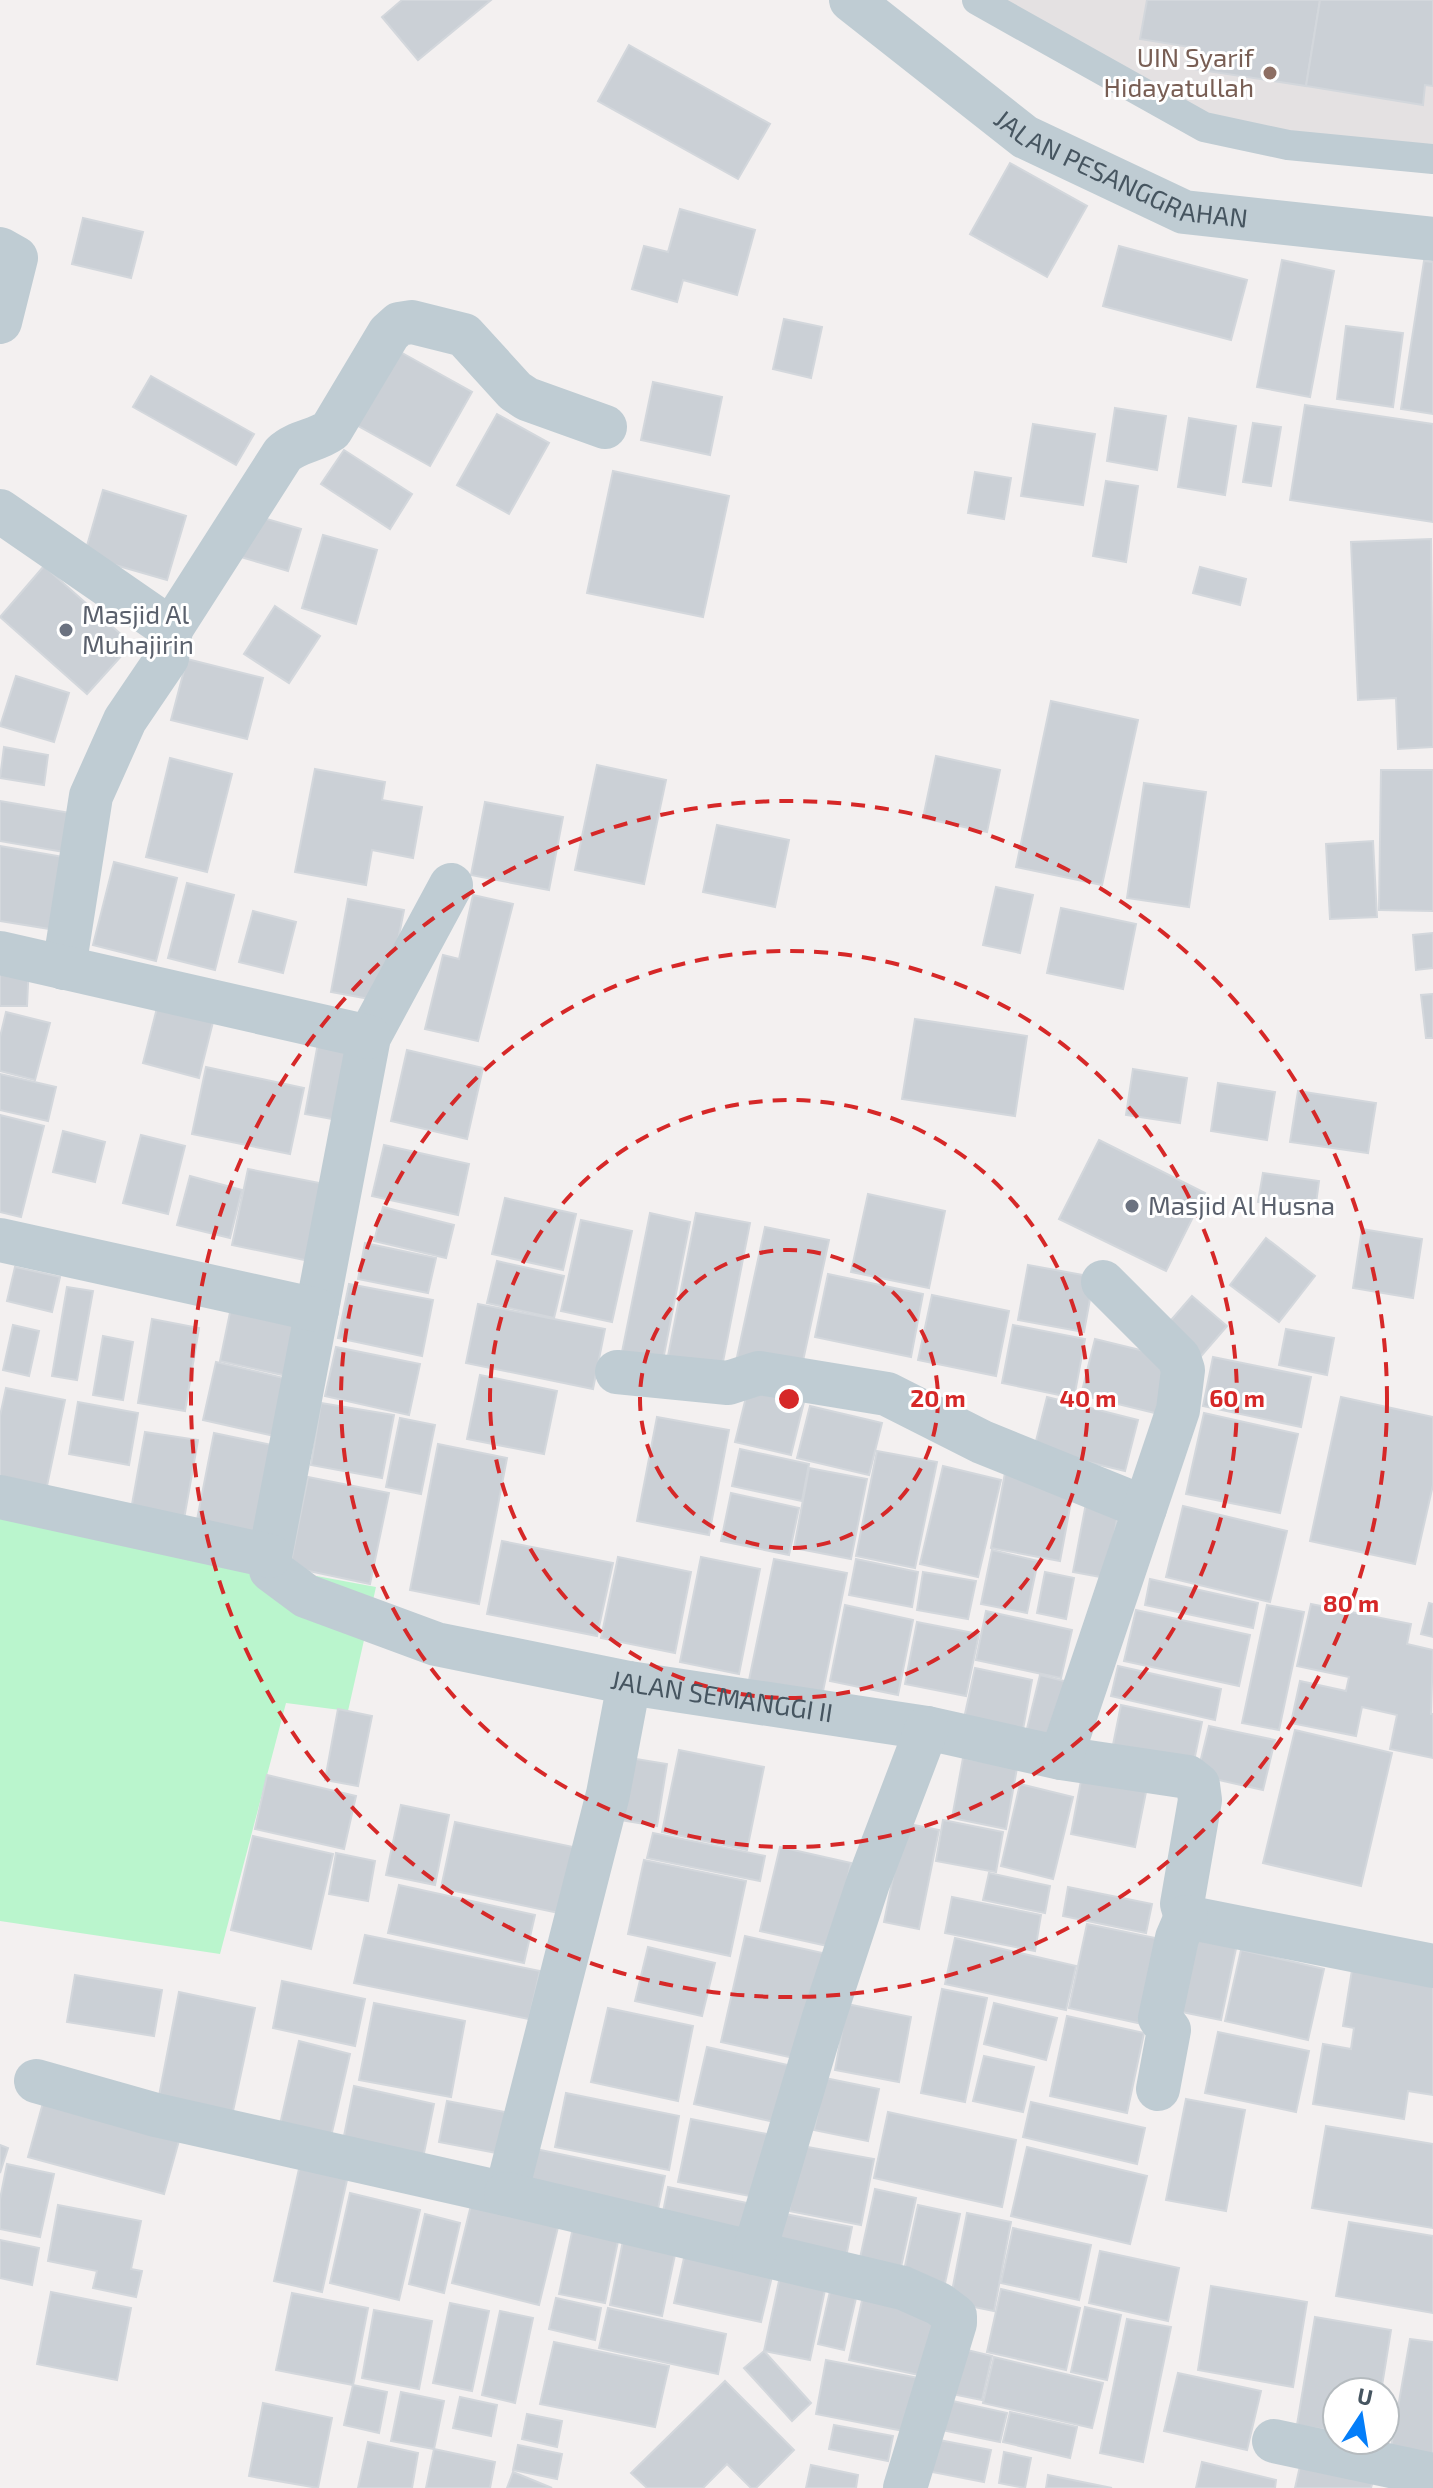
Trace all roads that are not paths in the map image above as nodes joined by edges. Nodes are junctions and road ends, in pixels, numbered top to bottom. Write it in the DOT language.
graph roads {
  1 [pos="851,0"];
  2 [pos="977,0"];
  3 [pos="1433,159"];
  4 [pos="1433,239"];
  5 [pos="0,249"];
  6 [pos="0,322"];
  7 [pos="605,427"];
  8 [pos="0,511"];
  9 [pos="171,629"];
  10 [pos="451,885"];
  11 [pos="0,953"];
  12 [pos="64,968"];
  13 [pos="369,1037"];
  14 [pos="0,1240"];
  15 [pos="1103,1282"];
  16 [pos="317,1310"];
  17 [pos="617,1372"];
  18 [pos="0,1497"];
  19 [pos="1145,1508"];
  20 [pos="270,1556"];
  21 [pos="629,1683"];
  22 [pos="927,1728"];
  23 [pos="1061,1758"];
  24 [pos="1186,1917"];
  25 [pos="1433,1966"];
  26 [pos="36,2081"];
  27 [pos="1158,2089"];
  28 [pos="506,2194"];
  29 [pos="754,2253"];
  30 [pos="1274,2441"];
  31 [pos="1433,2475"];
  32 [pos="905,2488"];
  1 -- 4 [label="street, JALAN PESANGGRAHAN"];
  2 -- 3 [label="lane"];
  5 -- 6 [label="street"];
  7 -- 9 [label="street"];
  8 -- 9 [label="street"];
  9 -- 12 [label="street"];
  10 -- 13 [label="street"];
  11 -- 12 [label="street"];
  12 -- 13 [label="street"];
  13 -- 16 [label="street"];
  14 -- 16 [label="street"];
  15 -- 19 [label="street"];
  16 -- 20 [label="street"];
  17 -- 19 [label="street"];
  18 -- 20 [label="street"];
  19 -- 23 [label="street"];
  20 -- 21 [label="street, JALAN SEMANGGI II"];
  21 -- 22 [label="street, JALAN SEMANGGI II"];
  21 -- 28 [label="street"];
  22 -- 23 [label="street, JALAN SEMANGGI II"];
  22 -- 29 [label="street"];
  23 -- 24 [label="street, JALAN SEMANGGI II"];
  24 -- 25 [label="street"];
  24 -- 27 [label="street"];
  26 -- 28 [label="street"];
  28 -- 29 [label="street"];
  29 -- 32 [label="street"];
  30 -- 31 [label="street"];
}
